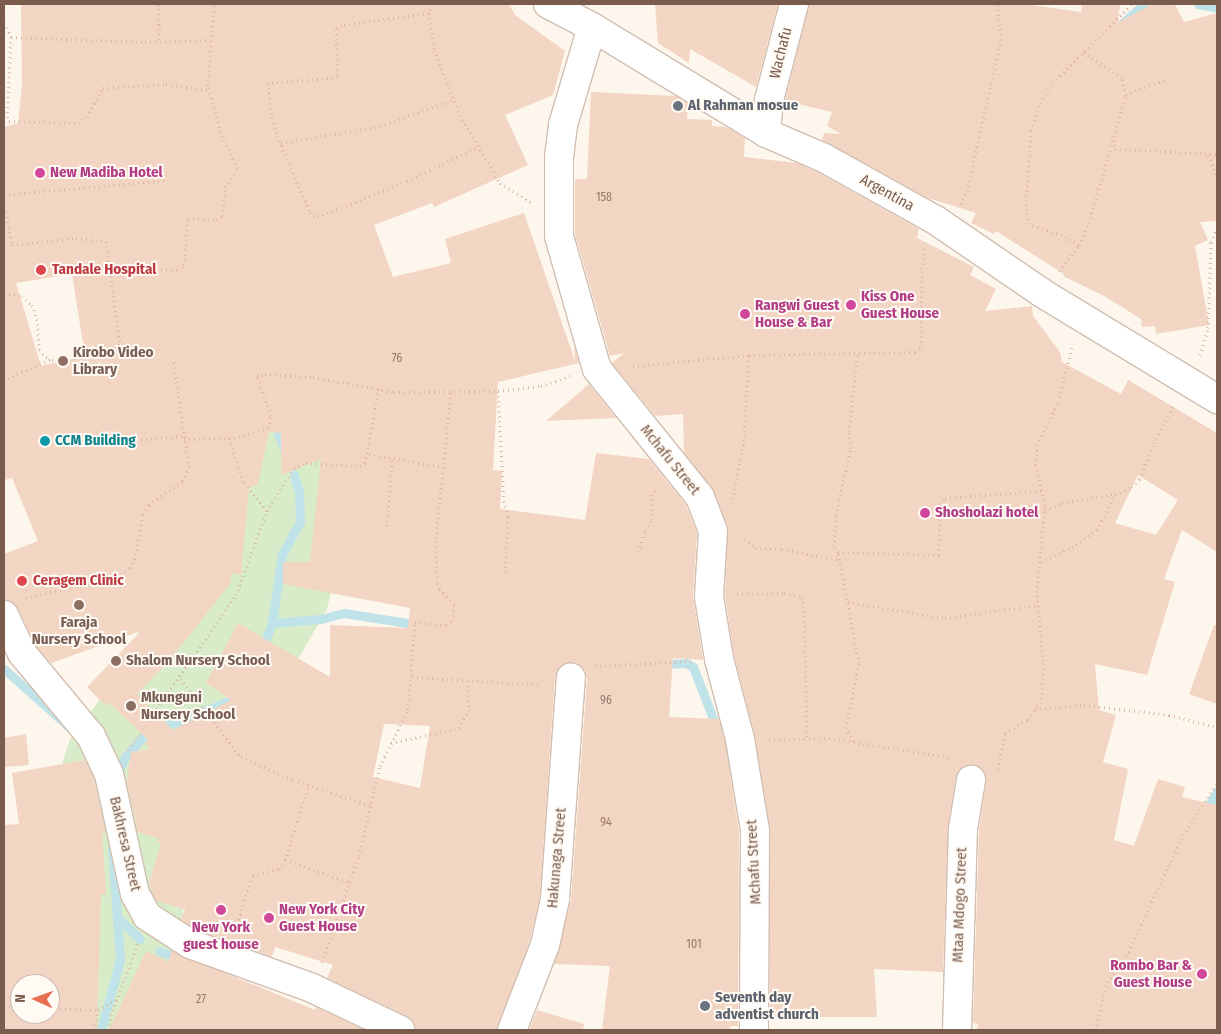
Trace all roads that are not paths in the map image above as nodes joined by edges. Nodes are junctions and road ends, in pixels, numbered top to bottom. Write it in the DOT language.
graph roads {
  1 [pos="548,4"];
  2 [pos="794,4"];
  3 [pos="592,26"];
  4 [pos="766,133"];
  5 [pos="1217,399"];
  6 [pos="14,607"];
  7 [pos="571,678"];
  8 [pos="971,780"];
  9 [pos="400,1030"];
  10 [pos="512,1030"];
  11 [pos="754,1030"];
  12 [pos="957,1030"];
  1 -- 3 [label="street, Argentina"];
  2 -- 4 [label="street, Wachafu"];
  3 -- 4 [label="street, Argentina"];
  3 -- 11 [label="street, Mchafu Street"];
  4 -- 5 [label="street, Argentina"];
  6 -- 9 [label="street, Bakhresa Street"];
  7 -- 10 [label="street, Hakunaga Street"];
  8 -- 12 [label="street, Mtaa Mdogo Street"];
}
